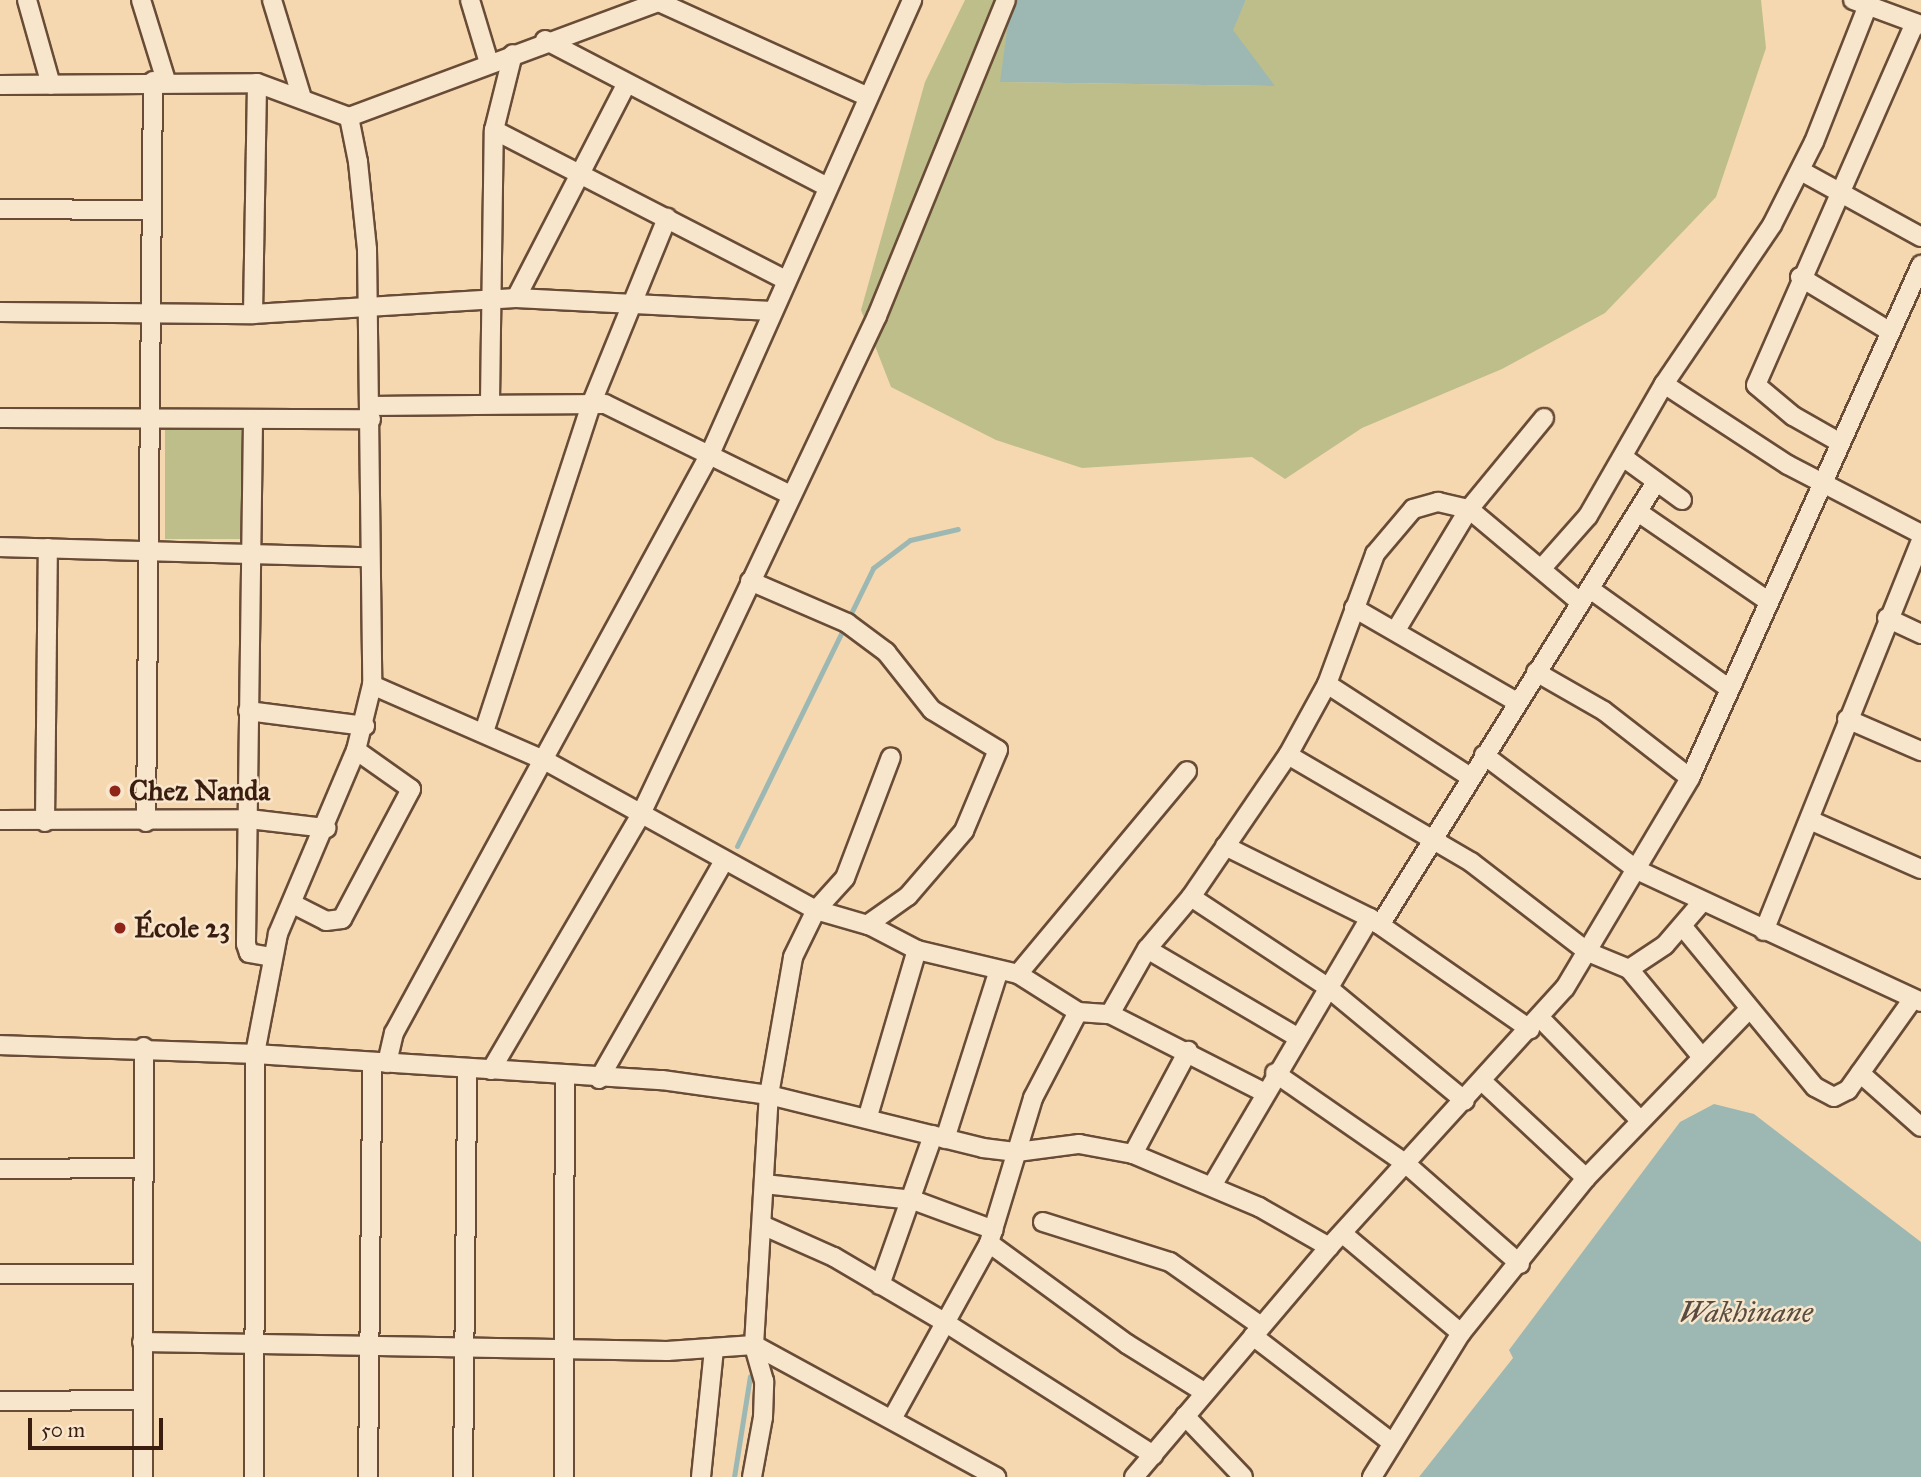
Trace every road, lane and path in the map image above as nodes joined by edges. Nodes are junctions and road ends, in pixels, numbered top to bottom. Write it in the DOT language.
graph roads {
  1 [pos="27,0"];
  2 [pos="141,0"];
  3 [pos="272,0"];
  4 [pos="1006,0"];
  5 [pos="473,1"];
  6 [pos="661,1"];
  7 [pos="1861,2"];
  8 [pos="905,3"];
  9 [pos="1918,24"];
  10 [pos="545,40"];
  11 [pos="513,54"];
  12 [pos="489,63"];
  13 [pos="160,81"];
  14 [pos="257,83"];
  15 [pos="0,85"];
  16 [pos="51,85"];
  17 [pos="626,86"];
  18 [pos="864,95"];
  19 [pos="302,98"];
  20 [pos="349,117"];
  21 [pos="494,131"];
  22 [pos="1801,171"];
  23 [pos="579,176"];
  24 [pos="827,187"];
  25 [pos="1839,195"];
  26 [pos="0,209"];
  27 [pos="150,210"];
  28 [pos="667,218"];
  29 [pos="1921,237"];
  30 [pos="1921,265"];
  31 [pos="1800,277"];
  32 [pos="786,280"];
  33 [pos="516,298"];
  34 [pos="489,300"];
  35 [pos="632,302"];
  36 [pos="368,307"];
  37 [pos="772,311"];
  38 [pos="0,312"];
  39 [pos="253,314"];
  40 [pos="147,315"];
  41 [pos="1889,331"];
  42 [pos="1664,384"];
  43 [pos="490,401"];
  44 [pos="592,402"];
  45 [pos="371,413"];
  46 [pos="0,418"];
  47 [pos="1545,418"];
  48 [pos="253,421"];
  49 [pos="150,424"];
  50 [pos="1839,442"];
  51 [pos="710,454"];
  52 [pos="1623,457"];
  53 [pos="1657,482"];
  54 [pos="1821,482"];
  55 [pos="791,495"];
  56 [pos="1682,500"];
  57 [pos="1469,509"];
  58 [pos="1638,512"];
  59 [pos="1921,537"];
  60 [pos="0,547"];
  61 [pos="48,548"];
  62 [pos="151,551"];
  63 [pos="252,551"];
  64 [pos="367,557"];
  65 [pos="1542,568"];
  66 [pos="750,581"];
  67 [pos="1585,596"];
  68 [pos="1768,601"];
  69 [pos="1354,608"];
  70 [pos="1887,618"];
  71 [pos="1396,630"];
  72 [pos="1921,634"];
  73 [pos="1536,672"];
  74 [pos="1327,684"];
  75 [pos="372,685"];
  76 [pos="1727,687"];
  77 [pos="1517,702"];
  78 [pos="248,711"];
  79 [pos="1847,719"];
  80 [pos="365,726"];
  81 [pos="484,732"];
  82 [pos="356,750"];
  83 [pos="1921,751"];
  84 [pos="1288,755"];
  85 [pos="1484,755"];
  86 [pos="891,757"];
  87 [pos="544,760"];
  88 [pos="1187,771"];
  89 [pos="1470,777"];
  90 [pos="1690,778"];
  91 [pos="641,814"];
  92 [pos="249,819"];
  93 [pos="0,820"];
  94 [pos="45,821"];
  95 [pos="1812,821"];
  96 [pos="146,822"];
  97 [pos="326,828"];
  98 [pos="1429,841"];
  99 [pos="1225,846"];
  100 [pos="724,861"];
  101 [pos="1921,869"];
  102 [pos="1637,870"];
  103 [pos="1191,897"];
  104 [pos="1702,902"];
  105 [pos="293,904"];
  106 [pos="816,910"];
  107 [pos="1375,921"];
  108 [pos="869,926"];
  109 [pos="1683,927"];
  110 [pos="1764,931"];
  111 [pos="1147,949"];
  112 [pos="917,950"];
  113 [pos="1588,952"];
  114 [pos="272,957"];
  115 [pos="1629,969"];
  116 [pos="999,970"];
  117 [pos="1018,974"];
  118 [pos="1326,986"];
  119 [pos="1917,1001"];
  120 [pos="1748,1010"];
  121 [pos="1078,1012"];
  122 [pos="1110,1014"];
  123 [pos="1535,1024"];
  124 [pos="1297,1037"];
  125 [pos="0,1045"];
  126 [pos="144,1047"];
  127 [pos="1188,1051"];
  128 [pos="255,1054"];
  129 [pos="1702,1056"];
  130 [pos="380,1063"];
  131 [pos="467,1070"];
  132 [pos="491,1070"];
  133 [pos="1275,1073"];
  134 [pos="1860,1073"];
  135 [pos="565,1075"];
  136 [pos="599,1079"];
  137 [pos="1483,1082"];
  138 [pos="1263,1092"];
  139 [pos="769,1095"];
  140 [pos="1465,1101"];
  141 [pos="868,1116"];
  142 [pos="1640,1120"];
  143 [pos="1921,1128"];
  144 [pos="939,1137"];
  145 [pos="1017,1152"];
  146 [pos="1133,1154"];
  147 [pos="1405,1163"];
  148 [pos="143,1168"];
  149 [pos="0,1169"];
  150 [pos="1586,1178"];
  151 [pos="764,1184"];
  152 [pos="1212,1186"];
  153 [pos="913,1200"];
  154 [pos="1043,1222"];
  155 [pos="762,1225"];
  156 [pos="1343,1234"];
  157 [pos="991,1237"];
  158 [pos="1329,1247"];
  159 [pos="1520,1264"];
  160 [pos="0,1274"];
  161 [pos="142,1274"];
  162 [pos="880,1285"];
  163 [pos="946,1323"];
  164 [pos="1257,1331"];
  165 [pos="1461,1333"];
  166 [pos="142,1342"];
  167 [pos="464,1345"];
  168 [pos="754,1345"];
  169 [pos="258,1348"];
  170 [pos="370,1349"];
  171 [pos="714,1349"];
  172 [pos="564,1350"];
  173 [pos="1204,1392"];
  174 [pos="0,1401"];
  175 [pos="141,1401"];
  176 [pos="1185,1416"];
  177 [pos="892,1419"];
  178 [pos="1391,1442"];
  179 [pos="1153,1455"];
  180 [pos="143,1477"];
  181 [pos="254,1477"];
  182 [pos="368,1477"];
  183 [pos="463,1477"];
  184 [pos="564,1477"];
  185 [pos="701,1477"];
  186 [pos="752,1477"];
  187 [pos="996,1477"];
  188 [pos="1134,1477"];
  189 [pos="1242,1477"];
  190 [pos="1372,1477"];
  1 -- 16 [label="street"];
  2 -- 13 [label="street"];
  3 -- 19 [label="street"];
  4 -- 55 [label="street"];
  5 -- 12 [label="street"];
  6 -- 10 [label="street"];
  6 -- 18 [label="street"];
  7 -- 9 [label="street"];
  7 -- 22 [label="street"];
  8 -- 18 [label="street"];
  9 -- 25 [label="street"];
  10 -- 11 [label="street"];
  10 -- 17 [label="street"];
  11 -- 12 [label="street"];
  11 -- 21 [label="street"];
  12 -- 20 [label="street"];
  13 -- 14 [label="street"];
  13 -- 16 [label="street"];
  13 -- 27 [label="street"];
  14 -- 19 [label="street"];
  14 -- 39 [label="street"];
  15 -- 16 [label="street"];
  17 -- 23 [label="street"];
  17 -- 24 [label="street"];
  18 -- 24 [label="street"];
  19 -- 20 [label="street"];
  20 -- 36 [label="street"];
  21 -- 23 [label="street"];
  21 -- 34 [label="street"];
  22 -- 25 [label="street"];
  22 -- 42 [label="street"];
  23 -- 28 [label="street"];
  23 -- 33 [label="street"];
  24 -- 32 [label="street"];
  25 -- 29 [label="street"];
  25 -- 31 [label="street"];
  26 -- 27 [label="street"];
  27 -- 40 [label="street"];
  28 -- 32 [label="street"];
  28 -- 35 [label="street"];
  30 -- 41 [label="street"];
  31 -- 41 [label="street"];
  31 -- 50 [label="street"];
  32 -- 37 [label="street"];
  33 -- 34 [label="street"];
  33 -- 35 [label="street"];
  34 -- 36 [label="street"];
  34 -- 43 [label="street"];
  35 -- 37 [label="street"];
  35 -- 44 [label="street"];
  36 -- 39 [label="street"];
  36 -- 45 [label="street"];
  37 -- 51 [label="street"];
  38 -- 40 [label="street"];
  39 -- 40 [label="street"];
  40 -- 49 [label="street"];
  41 -- 50 [label="street"];
  42 -- 52 [label="street"];
  42 -- 54 [label="street"];
  43 -- 44 [label="street"];
  43 -- 45 [label="street"];
  44 -- 51 [label="street"];
  44 -- 81 [label="street"];
  45 -- 48 [label="street"];
  45 -- 64 [label="street"];
  46 -- 49 [label="street"];
  47 -- 57 [label="street"];
  48 -- 49 [label="street"];
  48 -- 63 [label="street"];
  49 -- 62 [label="street"];
  50 -- 54 [label="street"];
  51 -- 55 [label="street"];
  51 -- 87 [label="street"];
  52 -- 53 [label="street"];
  52 -- 65 [label="street"];
  53 -- 56 [label="street"];
  53 -- 58 [label="street"];
  54 -- 59 [label="street"];
  54 -- 68 [label="street"];
  55 -- 66 [label="street"];
  57 -- 65 [label="street"];
  57 -- 69 [label="street"];
  57 -- 71 [label="street"];
  58 -- 67 [label="street"];
  58 -- 68 [label="street"];
  59 -- 70 [label="street"];
  60 -- 61 [label="street"];
  61 -- 62 [label="street"];
  61 -- 94 [label="street"];
  62 -- 63 [label="street"];
  62 -- 96 [label="street"];
  63 -- 64 [label="street"];
  63 -- 78 [label="street"];
  64 -- 75 [label="street"];
  65 -- 67 [label="street"];
  66 -- 91 [label="street"];
  66 -- 108 [label="street"];
  67 -- 73 [label="street"];
  67 -- 76 [label="street"];
  68 -- 76 [label="street"];
  69 -- 71 [label="street"];
  69 -- 74 [label="street"];
  70 -- 72 [label="street"];
  70 -- 79 [label="street"];
  71 -- 77 [label="street"];
  73 -- 77 [label="street"];
  73 -- 90 [label="street"];
  74 -- 84 [label="street"];
  74 -- 89 [label="street"];
  75 -- 80 [label="street"];
  75 -- 81 [label="street"];
  76 -- 90 [label="street"];
  77 -- 85 [label="street"];
  78 -- 80 [label="street"];
  78 -- 92 [label="street"];
  79 -- 83 [label="street"];
  79 -- 95 [label="street"];
  80 -- 82 [label="street"];
  81 -- 87 [label="street"];
  82 -- 97 [label="street"];
  82 -- 105 [label="street"];
  84 -- 98 [label="street"];
  84 -- 99 [label="street"];
  85 -- 89 [label="street"];
  85 -- 102 [label="street"];
  86 -- 106 [label="street"];
  87 -- 91 [label="street"];
  87 -- 130 [label="street"];
  88 -- 117 [label="street"];
  89 -- 98 [label="street"];
  90 -- 102 [label="street"];
  91 -- 100 [label="street"];
  91 -- 132 [label="street"];
  92 -- 96 [label="street"];
  92 -- 97 [label="street"];
  92 -- 114 [label="street"];
  93 -- 94 [label="street"];
  94 -- 96 [label="street"];
  95 -- 101 [label="street"];
  95 -- 110 [label="street"];
  97 -- 105 [label="street"];
  98 -- 107 [label="street"];
  98 -- 113 [label="street"];
  99 -- 103 [label="street"];
  99 -- 107 [label="street"];
  100 -- 106 [label="street"];
  100 -- 136 [label="street"];
  102 -- 104 [label="street"];
  102 -- 113 [label="street"];
  103 -- 111 [label="street"];
  103 -- 118 [label="street"];
  104 -- 109 [label="street"];
  104 -- 110 [label="street"];
  105 -- 114 [label="street"];
  106 -- 108 [label="street"];
  106 -- 139 [label="street"];
  107 -- 118 [label="street"];
  107 -- 123 [label="street"];
  108 -- 112 [label="street"];
  109 -- 115 [label="street"];
  109 -- 120 [label="street"];
  110 -- 119 [label="street"];
  111 -- 122 [label="street"];
  111 -- 124 [label="street"];
  112 -- 116 [label="street"];
  112 -- 141 [label="street"];
  113 -- 115 [label="street"];
  113 -- 123 [label="street"];
  114 -- 128 [label="street"];
  115 -- 129 [label="street"];
  116 -- 117 [label="street"];
  116 -- 144 [label="street"];
  117 -- 121 [label="street"];
  118 -- 124 [label="street"];
  118 -- 140 [label="street"];
  119 -- 134 [label="street"];
  120 -- 129 [label="street"];
  120 -- 134 [label="street"];
  121 -- 122 [label="street"];
  121 -- 145 [label="street"];
  122 -- 127 [label="street"];
  123 -- 137 [label="street"];
  123 -- 142 [label="street"];
  124 -- 133 [label="street"];
  125 -- 126 [label="street"];
  126 -- 128 [label="street"];
  126 -- 148 [label="street"];
  127 -- 138 [label="street"];
  127 -- 146 [label="street"];
  128 -- 130 [label="street"];
  128 -- 169 [label="street"];
  129 -- 142 [label="street"];
  130 -- 131 [label="street"];
  130 -- 170 [label="street"];
  131 -- 132 [label="street"];
  131 -- 167 [label="street"];
  132 -- 135 [label="street"];
  133 -- 138 [label="street"];
  133 -- 147 [label="street"];
  134 -- 143 [label="street"];
  135 -- 136 [label="street"];
  135 -- 172 [label="street"];
  136 -- 139 [label="street"];
  137 -- 140 [label="street"];
  137 -- 150 [label="street"];
  138 -- 152 [label="street"];
  139 -- 141 [label="street"];
  139 -- 151 [label="street"];
  140 -- 147 [label="street"];
  141 -- 144 [label="street"];
  142 -- 150 [label="street"];
  144 -- 145 [label="street"];
  144 -- 153 [label="street"];
  145 -- 146 [label="street"];
  145 -- 157 [label="street"];
  146 -- 152 [label="street"];
  147 -- 156 [label="street"];
  147 -- 159 [label="street"];
  148 -- 149 [label="street"];
  148 -- 161 [label="street"];
  150 -- 159 [label="street"];
  151 -- 153 [label="street"];
  151 -- 155 [label="street"];
  152 -- 158 [label="street"];
  153 -- 157 [label="street"];
  153 -- 162 [label="street"];
  154 -- 164 [label="street"];
  155 -- 162 [label="street"];
  155 -- 168 [label="street"];
  156 -- 158 [label="street"];
  156 -- 165 [label="street"];
  157 -- 163 [label="street"];
  157 -- 173 [label="street"];
  158 -- 164 [label="street"];
  159 -- 165 [label="street"];
  160 -- 161 [label="street"];
  161 -- 166 [label="street"];
  162 -- 163 [label="street"];
  163 -- 177 [label="street"];
  163 -- 179 [label="street"];
  164 -- 173 [label="street"];
  164 -- 178 [label="street"];
  165 -- 178 [label="street"];
  166 -- 169 [label="street"];
  166 -- 175 [label="street"];
  167 -- 170 [label="street"];
  167 -- 172 [label="street"];
  167 -- 183 [label="street"];
  168 -- 171 [label="street"];
  168 -- 177 [label="street"];
  168 -- 186 [label="street"];
  169 -- 170 [label="street"];
  169 -- 181 [label="street"];
  170 -- 182 [label="street"];
  171 -- 172 [label="street"];
  171 -- 185 [label="street"];
  172 -- 184 [label="street"];
  173 -- 176 [label="street"];
  174 -- 175 [label="street"];
  175 -- 180 [label="street"];
  176 -- 179 [label="street"];
  176 -- 189 [label="street"];
  177 -- 187 [label="street"];
  178 -- 190 [label="street"];
  179 -- 188 [label="street"];
}
